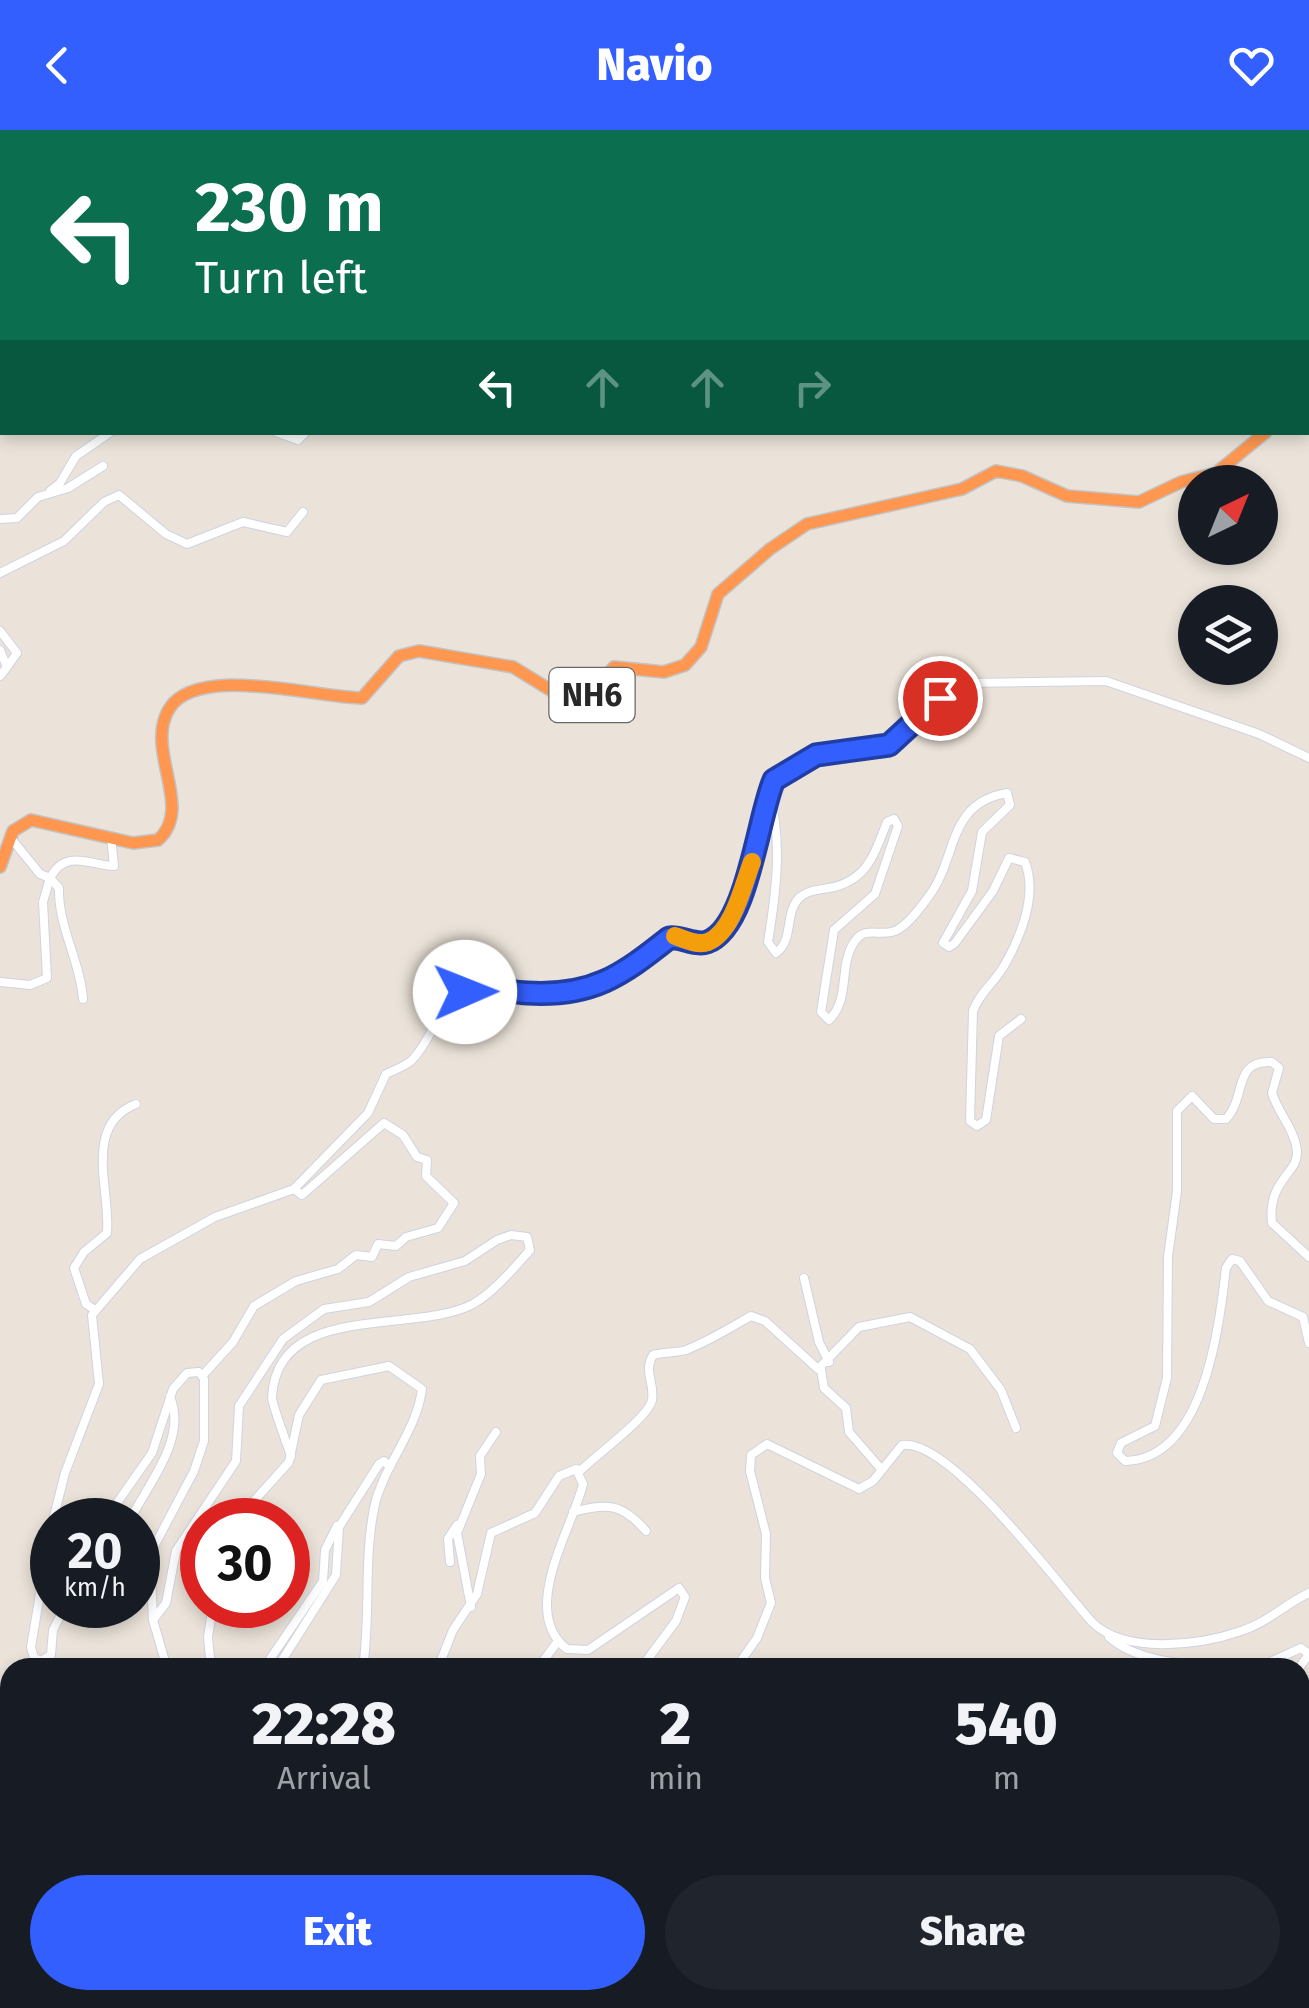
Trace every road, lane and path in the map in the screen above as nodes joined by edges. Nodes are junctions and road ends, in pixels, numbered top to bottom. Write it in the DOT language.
graph roads {
  1 [pos="107,435"];
  2 [pos="1262,435"];
  3 [pos="103,466"];
  4 [pos="46,494"];
  5 [pos="303,512"];
  6 [pos="0,519"];
  7 [pos="0,573"];
  8 [pos="0,631"];
  9 [pos="0,650"];
  10 [pos="7,668"];
  11 [pos="0,676"];
  12 [pos="1309,758"];
  13 [pos="769,792"];
  14 [pos="10,837"];
  15 [pos="111,838"];
  16 [pos="0,867"];
  17 [pos="50,878"];
  18 [pos="0,982"];
  19 [pos="83,999"];
  20 [pos="1020,1019"];
  21 [pos="136,1104"];
  22 [pos="294,1189"];
  23 [pos="1309,1257"];
  24 [pos="804,1278"];
  25 [pos="95,1310"];
  26 [pos="1306,1314"];
  27 [pos="1309,1343"];
  28 [pos="825,1365"];
  29 [pos="203,1375"];
  30 [pos="170,1397"];
  31 [pos="1016,1428"];
  32 [pos="496,1432"];
  33 [pos="291,1456"];
  34 [pos="390,1467"];
  35 [pos="882,1470"];
  36 [pos="580,1472"];
  37 [pos="59,1498"];
  38 [pos="121,1498"];
  39 [pos="142,1498"];
  40 [pos="256,1498"];
  41 [pos="573,1512"];
  42 [pos="460,1522"];
  43 [pos="340,1523"];
  44 [pos="646,1531"];
  45 [pos="160,1535"];
  46 [pos="450,1562"];
  47 [pos="1309,1593"];
  48 [pos="472,1607"];
  49 [pos="160,1610"];
  50 [pos="34,1628"];
  51 [pos="54,1628"];
  52 [pos="155,1628"];
  53 [pos="209,1628"];
  54 [pos="1102,1631"];
  55 [pos="558,1641"];
  56 [pos="34,1658"];
  57 [pos="46,1658"];
  58 [pos="164,1658"];
  59 [pos="210,1658"];
  60 [pos="271,1658"];
  61 [pos="284,1658"];
  62 [pos="364,1658"];
  63 [pos="442,1658"];
  64 [pos="545,1658"];
  65 [pos="647,1658"];
  66 [pos="743,1658"];
  67 [pos="1174,1658"];
  68 [pos="1280,1658"];
  69 [pos="1306,1658"];
  1 -- 4 [label="street"];
  2 -- 15 [label="highway, NH6"];
  3 -- 4 [label="street"];
  4 -- 6 [label="street"];
  5 -- 7 [label="street"];
  8 -- 10 [label="street"];
  9 -- 10 [label="street"];
  10 -- 11 [label="street"];
  12 -- 13 [label="street"];
  13 -- 20 [label="street"];
  13 -- 22 [label="street"];
  14 -- 15 [label="highway, NH6"];
  14 -- 16 [label="highway"];
  14 -- 17 [label="street"];
  15 -- 17 [label="street"];
  17 -- 18 [label="street"];
  17 -- 19 [label="street"];
  21 -- 25 [label="street"];
  22 -- 25 [label="street"];
  22 -- 29 [label="street"];
  23 -- 26 [label="street"];
  24 -- 28 [label="street"];
  25 -- 37 [label="street"];
  26 -- 27 [label="street"];
  28 -- 31 [label="street"];
  28 -- 35 [label="street"];
  28 -- 36 [label="street"];
  29 -- 30 [label="street"];
  29 -- 45 [label="street"];
  30 -- 38 [label="street"];
  30 -- 39 [label="street"];
  32 -- 42 [label="street"];
  33 -- 34 [label="street"];
  33 -- 40 [label="street"];
  33 -- 49 [label="street"];
  34 -- 43 [label="street"];
  34 -- 62 [label="street"];
  35 -- 54 [label="street"];
  35 -- 66 [label="street"];
  36 -- 41 [label="street"];
  36 -- 48 [label="street"];
  41 -- 44 [label="street"];
  41 -- 55 [label="street"];
  42 -- 46 [label="street"];
  42 -- 48 [label="street"];
  43 -- 60 [label="street"];
  43 -- 61 [label="street"];
  47 -- 54 [label="street"];
  48 -- 63 [label="street"];
  50 -- 56 [label="street"];
  51 -- 57 [label="street"];
  52 -- 58 [label="street"];
  53 -- 59 [label="street"];
  54 -- 67 [label="street"];
  55 -- 64 [label="street"];
  55 -- 65 [label="street"];
  68 -- 69 [label="street"];
}
